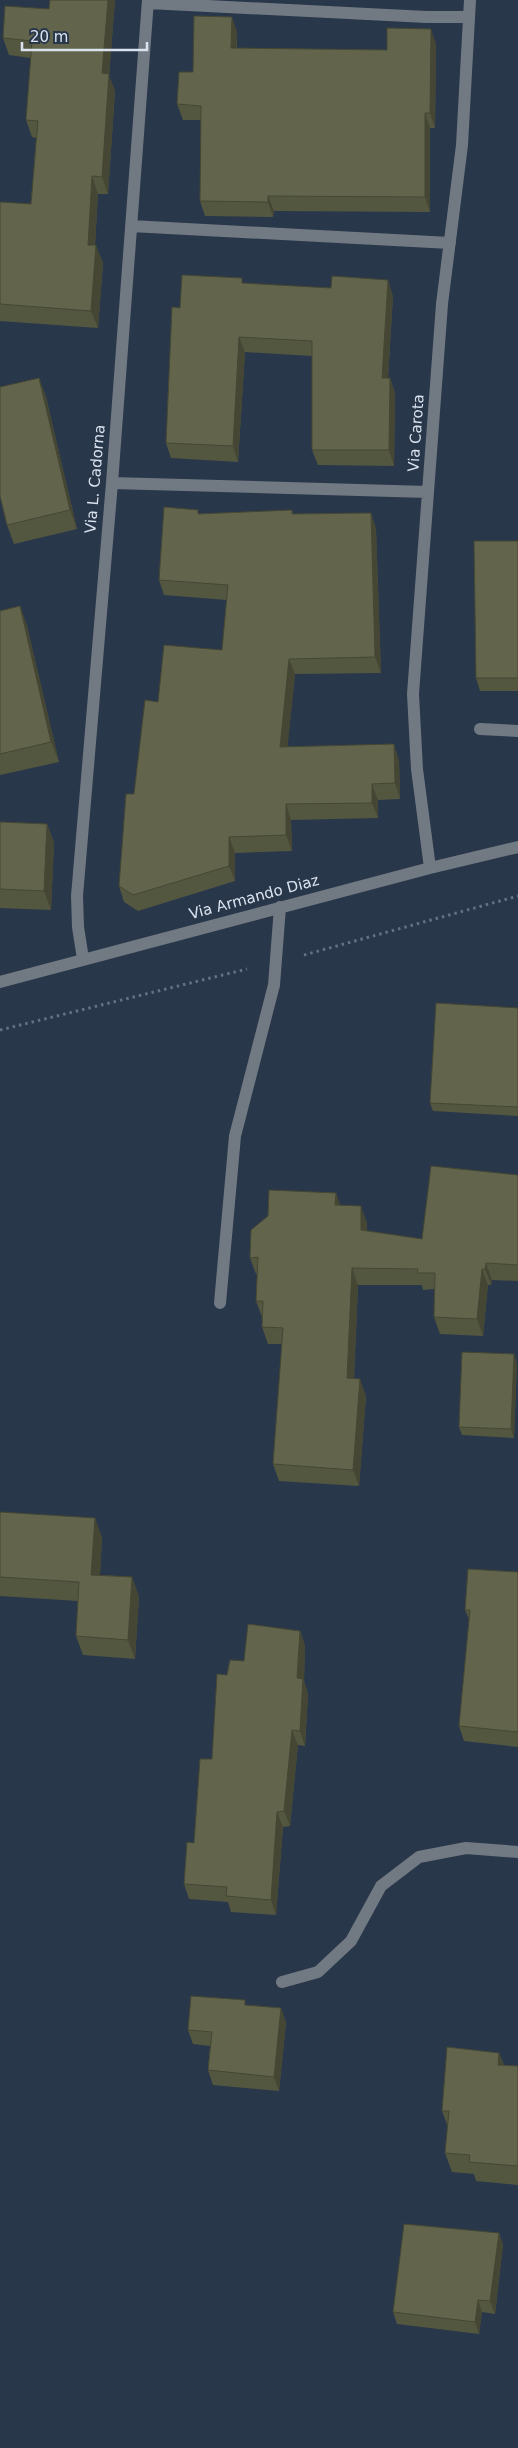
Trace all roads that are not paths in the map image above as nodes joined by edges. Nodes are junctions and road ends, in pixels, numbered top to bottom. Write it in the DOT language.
graph roads {
  1 [pos="470,0"];
  2 [pos="148,1"];
  3 [pos="469,17"];
  4 [pos="131,226"];
  5 [pos="450,243"];
  6 [pos="112,483"];
  7 [pos="428,492"];
  8 [pos="480,729"];
  9 [pos="518,731"];
  10 [pos="518,847"];
  11 [pos="430,868"];
  12 [pos="280,908"];
  13 [pos="83,959"];
  14 [pos="0,982"];
  15 [pos="220,1302"];
  16 [pos="518,1852"];
  17 [pos="282,1982"];
  1 -- 3 [label="street, Via Carota"];
  2 -- 3 [label="street"];
  2 -- 4 [label="street, Via L. Cadorna"];
  3 -- 5 [label="street, Via Carota"];
  4 -- 5 [label="street"];
  4 -- 6 [label="street, Via L. Cadorna"];
  5 -- 7 [label="street, Via Carota"];
  6 -- 7 [label="street"];
  6 -- 13 [label="street, Via L. Cadorna"];
  7 -- 11 [label="street, Via Carota"];
  8 -- 9 [label="street"];
  10 -- 11 [label="street, Via Armando Diaz"];
  11 -- 12 [label="street, Via Armando Diaz"];
  12 -- 13 [label="street, Via Armando Diaz"];
  12 -- 15 [label="street"];
  13 -- 14 [label="street, Via Armando Diaz"];
  16 -- 17 [label="street"];
}
